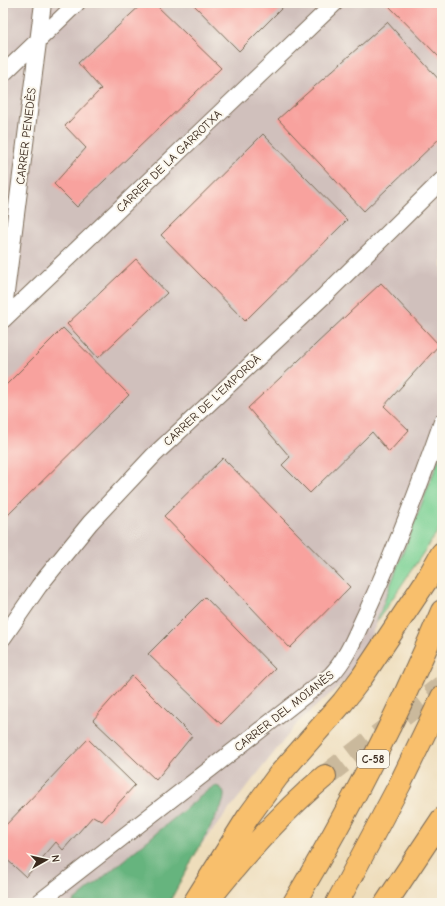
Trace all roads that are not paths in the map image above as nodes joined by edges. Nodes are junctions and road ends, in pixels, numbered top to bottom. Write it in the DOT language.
graph roads {
  1 [pos="43,3"];
  2 [pos="77,3"];
  3 [pos="335,3"];
  4 [pos="39,40"];
  5 [pos="3,74"];
  6 [pos="442,180"];
  7 [pos="3,316"];
  8 [pos="3,320"];
  9 [pos="442,422"];
  10 [pos="442,553"];
  11 [pos="442,611"];
  12 [pos="3,638"];
  13 [pos="442,697"];
  14 [pos="325,776"];
  15 [pos="442,819"];
  16 [pos="38,903"];
  17 [pos="194,903"];
  18 [pos="206,903"];
  19 [pos="294,903"];
  20 [pos="337,903"];
  21 [pos="386,903"];
  1 -- 4 [label="street, CARRER PENEDÈS"];
  2 -- 4 [label="street"];
  3 -- 8 [label="street, CARRER DE LA GARROTXA"];
  4 -- 5 [label="street"];
  4 -- 7 [label="street, CARRER PENEDÈS"];
  6 -- 12 [label="street, CARRER DE L'EMPORDÀ"];
  9 -- 16 [label="street, CARRER DEL MOIANÈS"];
  10 -- 17 [label="highway"];
  11 -- 19 [label="highway, C-58"];
  13 -- 20 [label="highway, C-58"];
  14 -- 18 [label="highway"];
  15 -- 21 [label="highway"];
}
